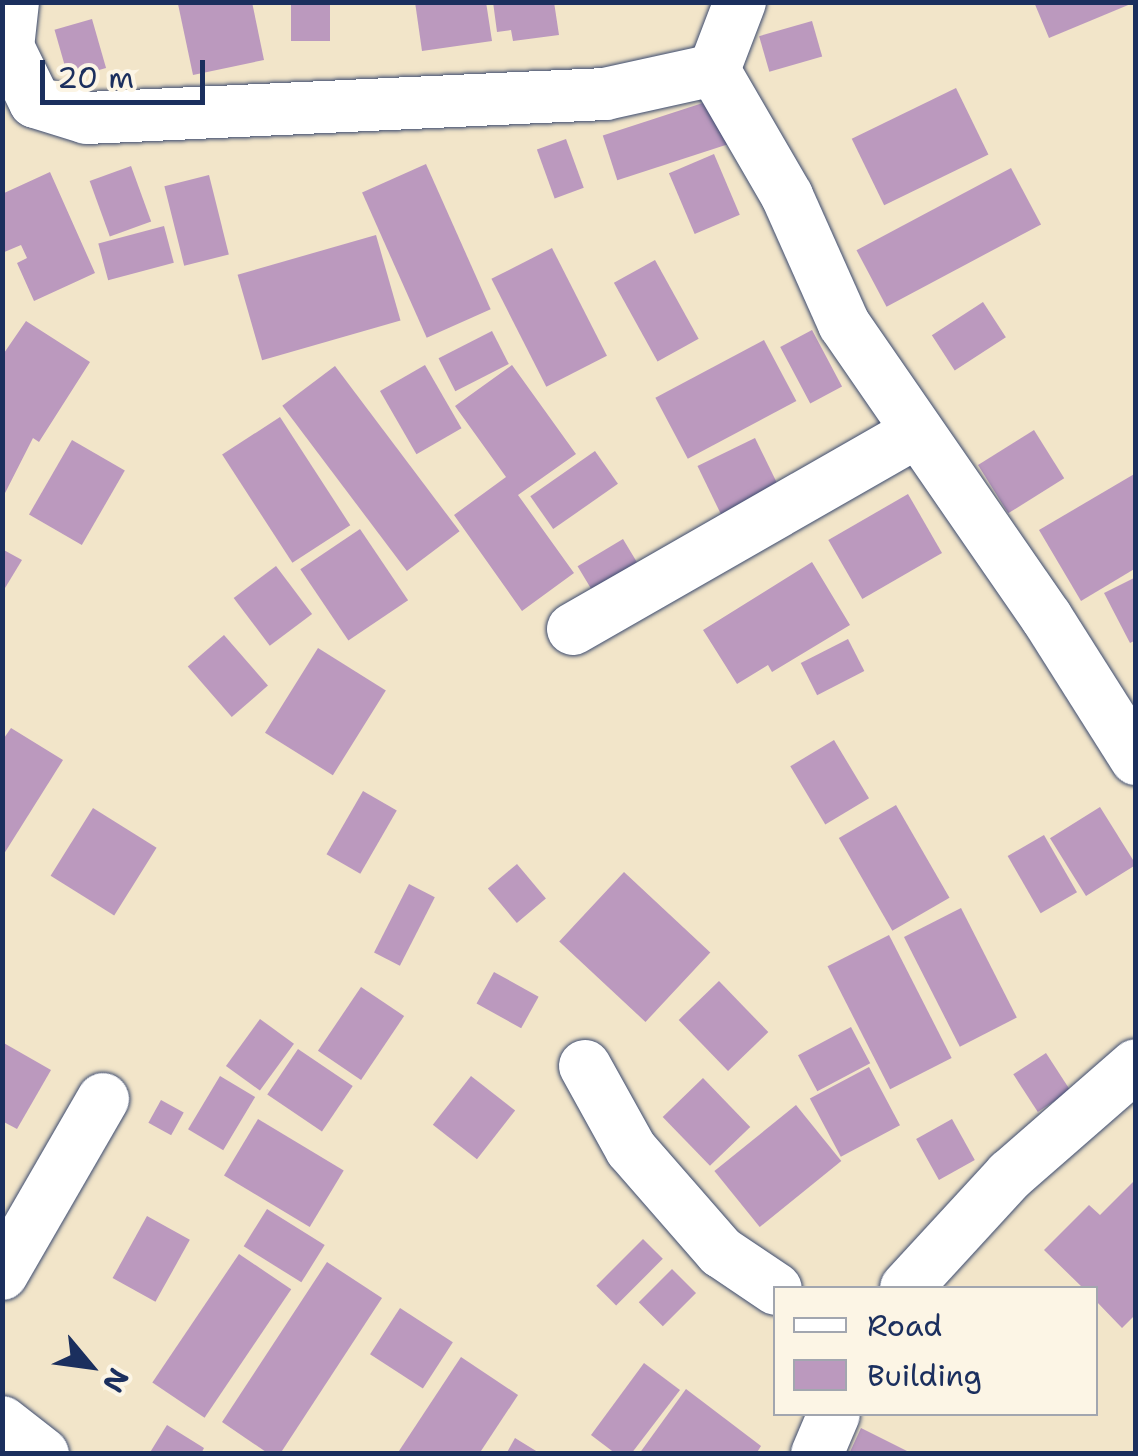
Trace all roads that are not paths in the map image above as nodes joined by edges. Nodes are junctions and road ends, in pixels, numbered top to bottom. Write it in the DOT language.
graph roads {
  1 [pos="13,2"];
  2 [pos="740,2"];
  3 [pos="714,70"];
  4 [pos="915,433"];
  5 [pos="572,629"];
  6 [pos="1136,759"];
  7 [pos="1136,1065"];
  8 [pos="585,1066"];
  9 [pos="104,1099"];
  10 [pos="2,1274"];
  11 [pos="908,1286"];
  12 [pos="773,1287"];
  13 [pos="833,1416"];
  14 [pos="2,1422"];
  15 [pos="43,1454"];
  16 [pos="817,1454"];
  1 -- 3 [label="street"];
  2 -- 3 [label="street"];
  3 -- 4 [label="street"];
  4 -- 5 [label="street"];
  4 -- 6 [label="street"];
  7 -- 11 [label="street"];
  8 -- 12 [label="street"];
  9 -- 10 [label="street"];
  13 -- 16 [label="street"];
  14 -- 15 [label="street"];
}
